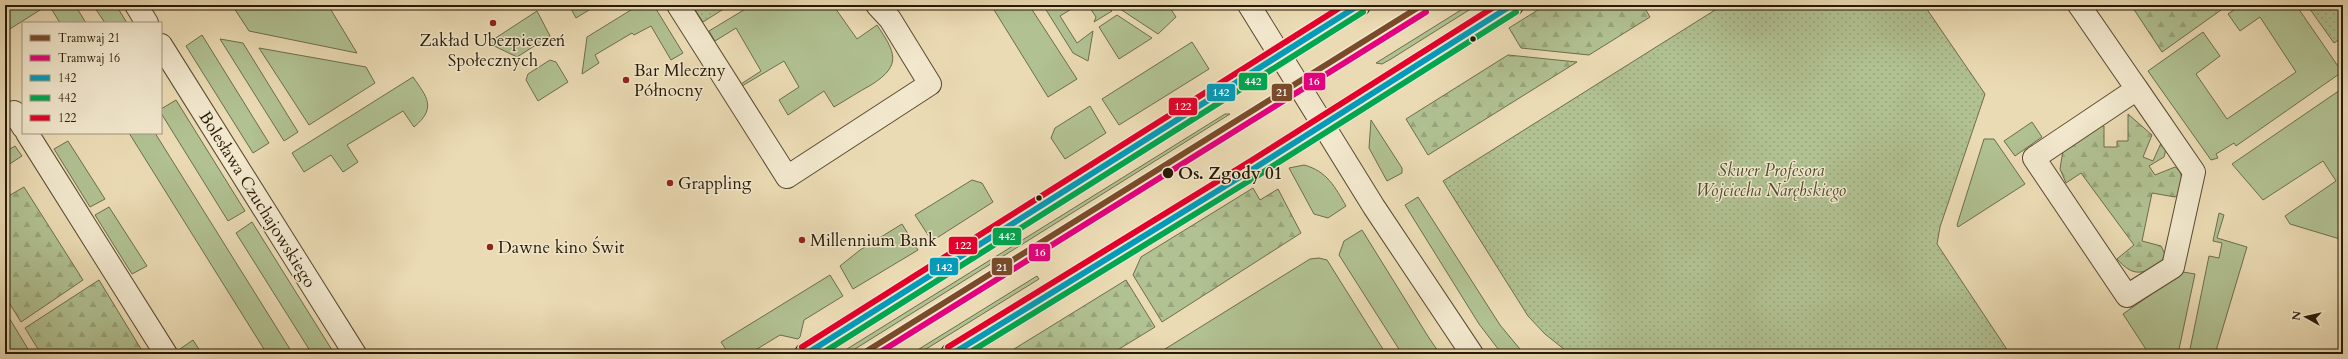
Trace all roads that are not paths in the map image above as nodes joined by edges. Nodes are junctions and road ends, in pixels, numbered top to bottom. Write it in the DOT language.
graph roads {
  1 [pos="136,5"];
  2 [pos="678,5"];
  3 [pos="878,5"];
  4 [pos="1249,5"];
  5 [pos="1359,5"];
  6 [pos="1512,5"];
  7 [pos="2080,5"];
  8 [pos="146,22"];
  9 [pos="162,47"];
  10 [pos="1280,54"];
  11 [pos="2137,89"];
  12 [pos="5,118"];
  13 [pos="22,125"];
  14 [pos="1323,125"];
  15 [pos="28,134"];
  16 [pos="166,354"];
  17 [pos="355,354"];
  18 [pos="806,354"];
  19 [pos="952,354"];
  20 [pos="1472,354"];
  1 -- 8 [label="street"];
  2 -- 3 [label="street"];
  4 -- 10 [label="street"];
  5 -- 10 [label="main road"];
  6 -- 14 [label="main road"];
  7 -- 11 [label="street"];
  9 -- 17 [label="street, Bolesława Czuchajowskiego"];
  10 -- 14 [label="street"];
  10 -- 18 [label="main road"];
  11 -- 11 [label="street"];
  12 -- 13 [label="street"];
  14 -- 19 [label="main road"];
  14 -- 20 [label="street"];
  15 -- 16 [label="street"];
}
